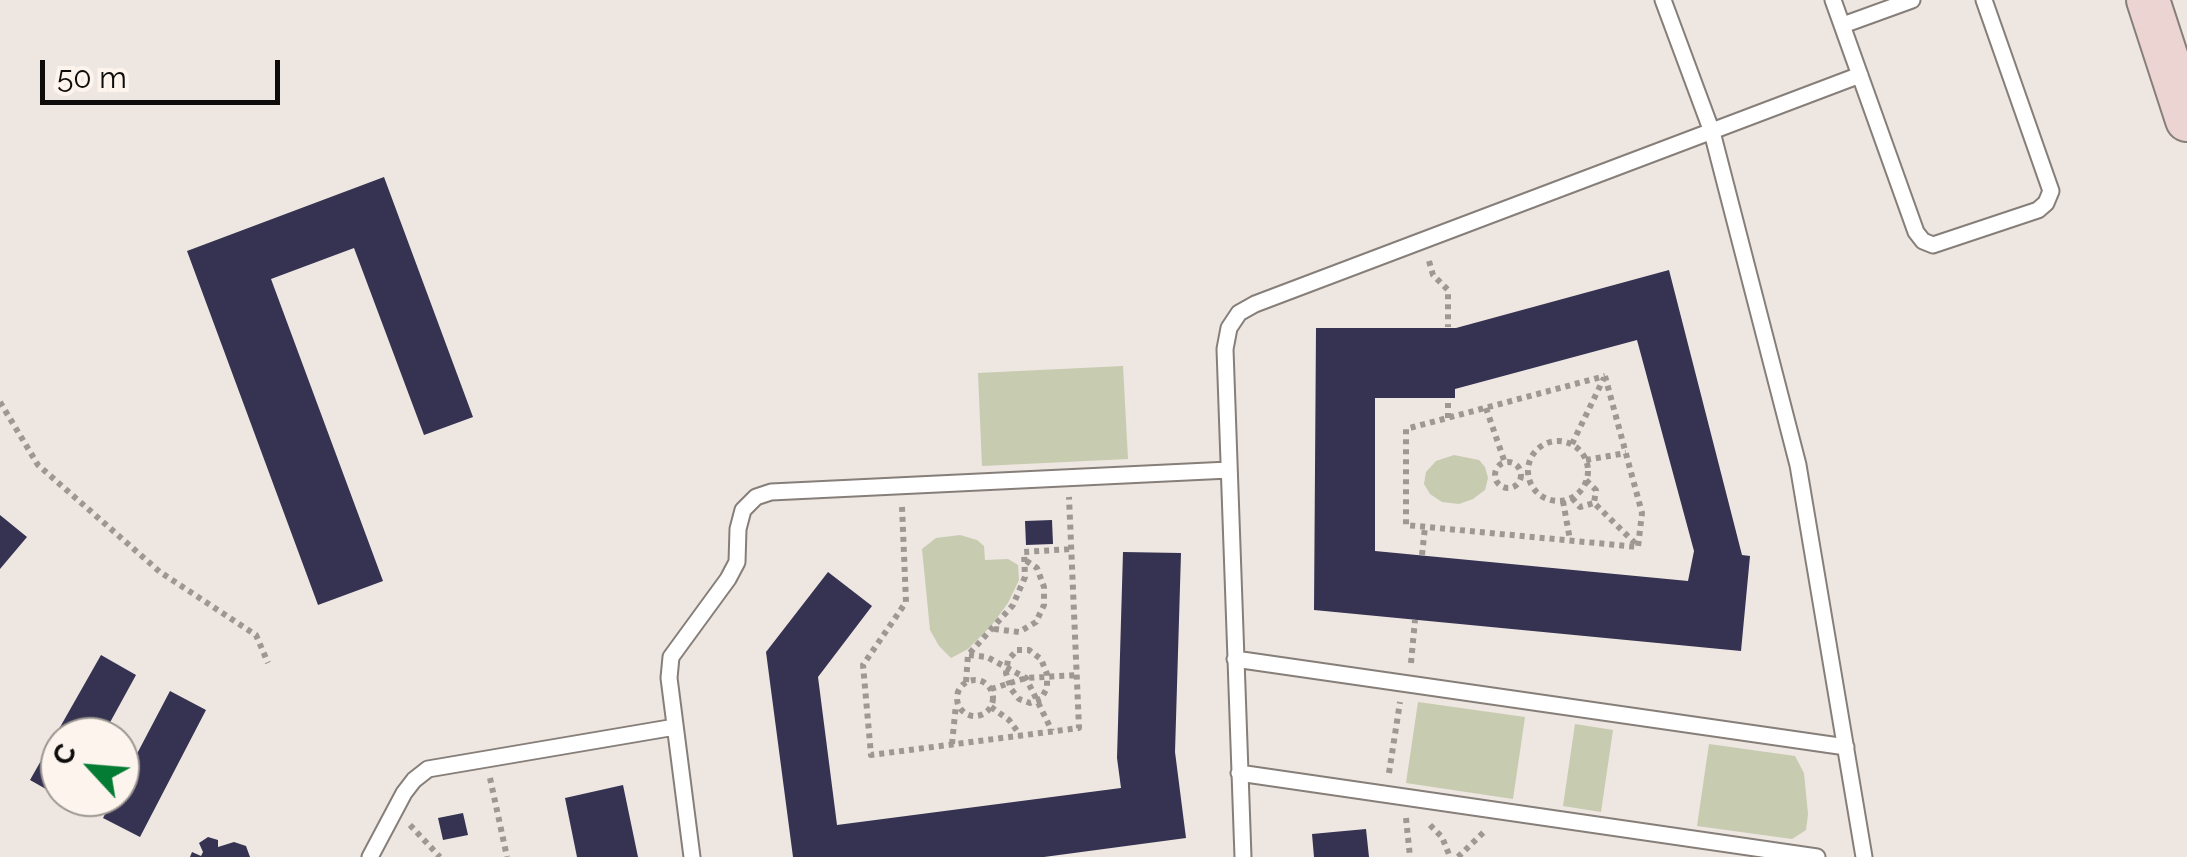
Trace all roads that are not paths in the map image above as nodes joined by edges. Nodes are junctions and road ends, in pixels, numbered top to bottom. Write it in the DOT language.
graph roads {
  1 [pos="1663,0"];
  2 [pos="1834,0"];
  3 [pos="1912,0"];
  4 [pos="1984,0"];
  5 [pos="2148,0"];
  6 [pos="1842,25"];
  7 [pos="1860,75"];
  8 [pos="2187,120"];
  9 [pos="1712,132"];
  10 [pos="1229,470"];
  11 [pos="1236,659"];
  12 [pos="676,727"];
  13 [pos="1846,747"];
  14 [pos="1240,774"];
  15 [pos="370,857"];
  16 [pos="692,857"];
  17 [pos="1243,857"];
  18 [pos="1818,857"];
  19 [pos="1864,857"];
  1 -- 9 [label="lane"];
  2 -- 6 [label="lane"];
  3 -- 6 [label="lane"];
  4 -- 7 [label="lane"];
  5 -- 8 [label="street"];
  6 -- 7 [label="lane"];
  7 -- 9 [label="lane"];
  9 -- 10 [label="lane"];
  9 -- 13 [label="lane"];
  10 -- 11 [label="lane"];
  10 -- 12 [label="lane"];
  11 -- 13 [label="lane"];
  11 -- 14 [label="lane"];
  12 -- 15 [label="lane"];
  12 -- 16 [label="lane"];
  13 -- 19 [label="lane"];
  14 -- 17 [label="lane"];
  14 -- 18 [label="lane"];
}
